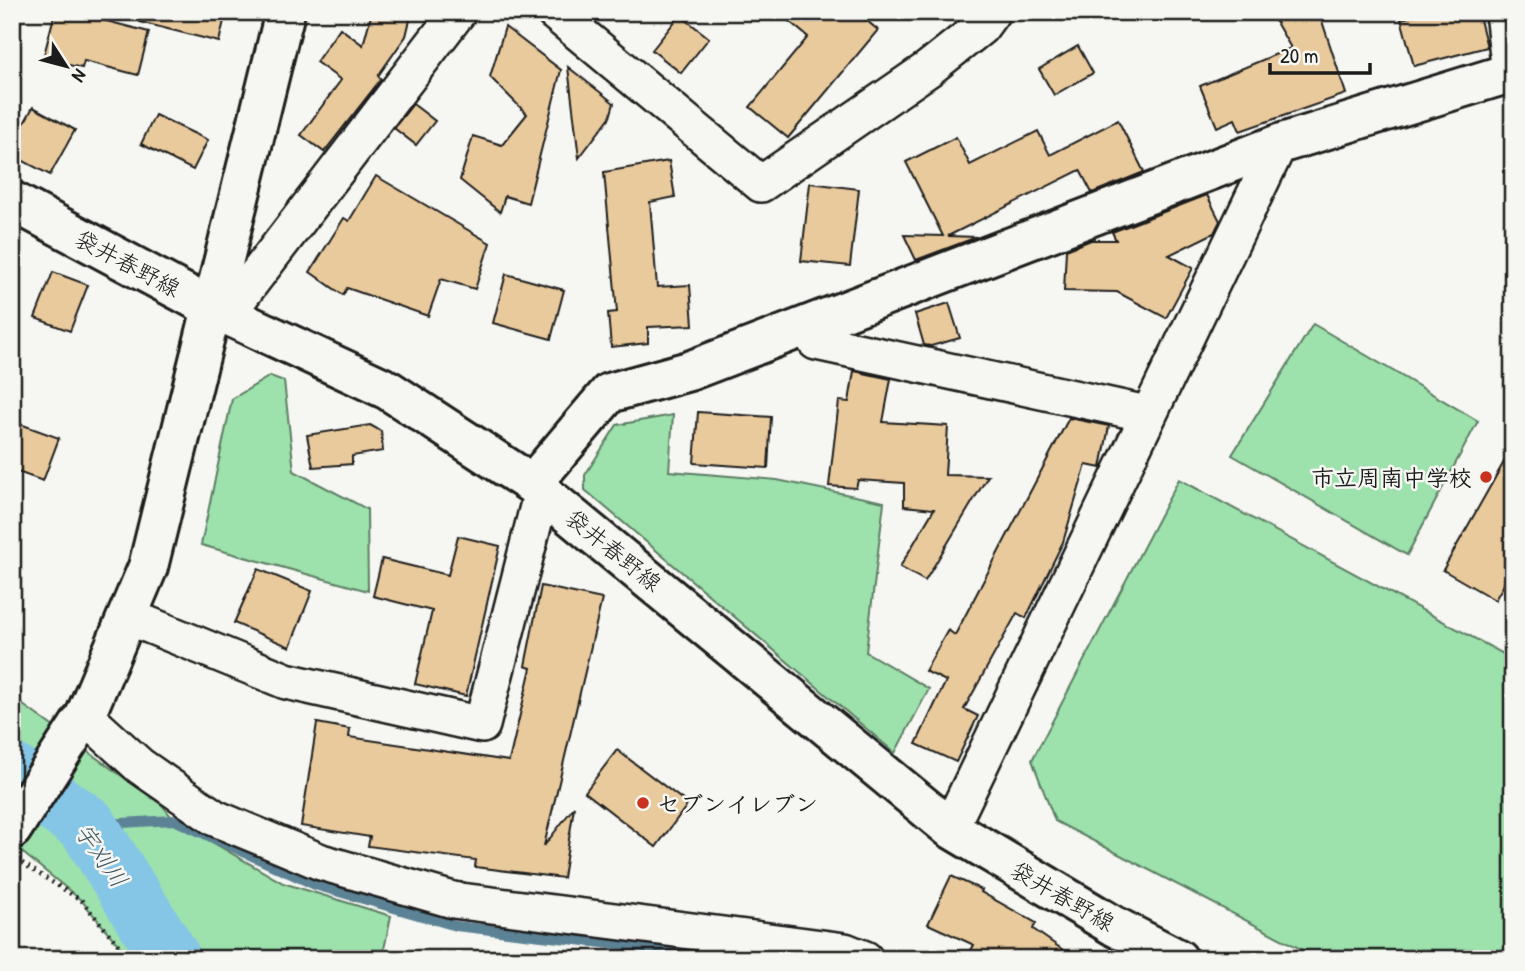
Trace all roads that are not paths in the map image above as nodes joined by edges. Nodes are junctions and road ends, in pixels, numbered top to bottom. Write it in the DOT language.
graph roads {
  1 [pos="285,12"];
  2 [pos="458,12"];
  3 [pos="554,12"];
  4 [pos="992,12"];
  5 [pos="1503,12"];
  6 [pos="1511,72"];
  7 [pos="1279,144"];
  8 [pos="12,201"];
  9 [pos="220,312"];
  10 [pos="806,326"];
  11 [pos="1147,414"];
  12 [pos="537,488"];
  13 [pos="127,616"];
  14 [pos="85,716"];
  15 [pos="950,828"];
  16 [pos="12,829"];
  17 [pos="865,959"];
  18 [pos="1178,959"];
  1 -- 9 [label="street"];
  2 -- 9 [label="street"];
  3 -- 4 [label="street"];
  5 -- 6 [label="street"];
  6 -- 7 [label="street"];
  7 -- 10 [label="street"];
  7 -- 11 [label="street"];
  8 -- 9 [label="street, 袋井春野線"];
  9 -- 12 [label="street, 袋井春野線"];
  9 -- 13 [label="street"];
  10 -- 11 [label="street"];
  10 -- 12 [label="street"];
  11 -- 15 [label="street"];
  12 -- 13 [label="street"];
  12 -- 15 [label="street, 袋井春野線"];
  13 -- 14 [label="street"];
  14 -- 16 [label="street"];
  14 -- 17 [label="street"];
  15 -- 18 [label="street, 袋井春野線"];
}
